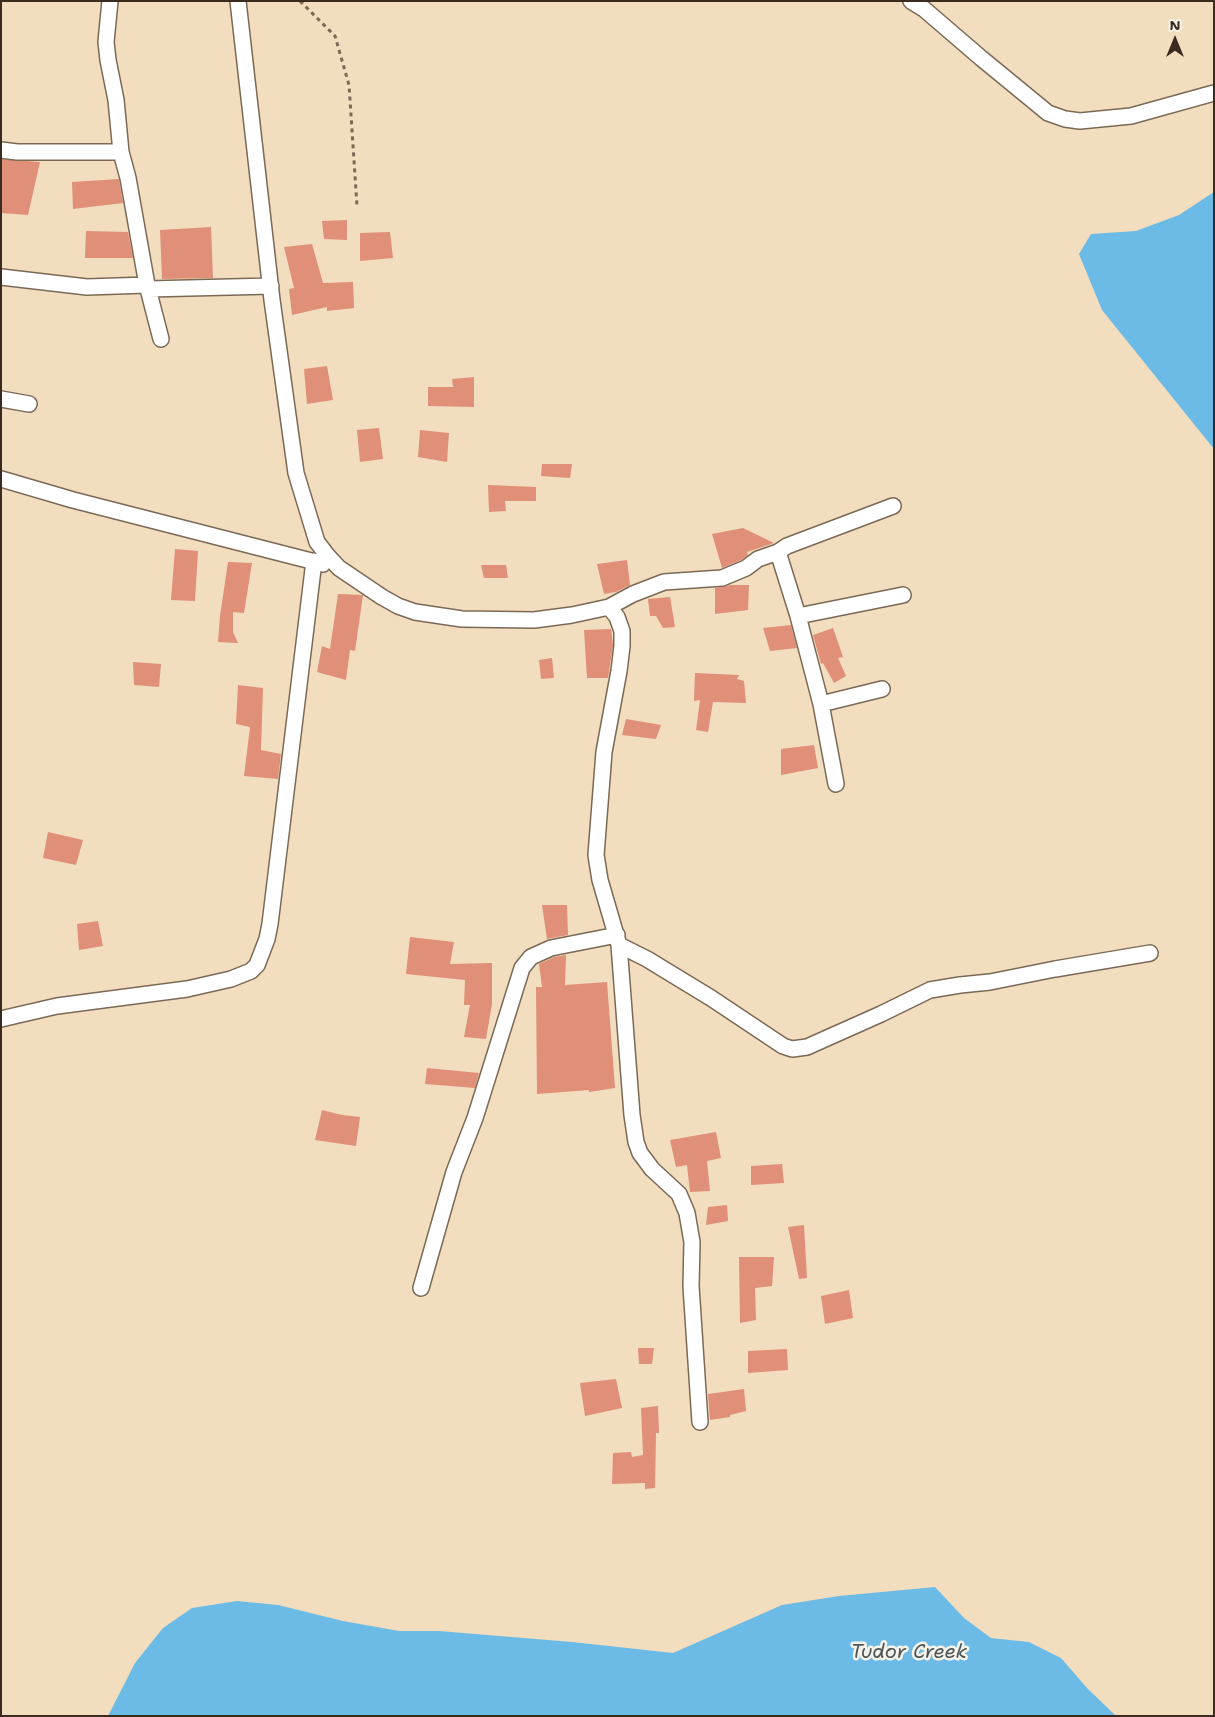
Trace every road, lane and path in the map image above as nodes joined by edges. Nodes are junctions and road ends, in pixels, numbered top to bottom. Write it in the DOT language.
graph roads {
  1 [pos="110,1"];
  2 [pos="238,1"];
  3 [pos="300,1"];
  4 [pos="911,1"];
  5 [pos="1214,93"];
  6 [pos="1,150"];
  7 [pos="121,152"];
  8 [pos="357,206"];
  9 [pos="1,277"];
  10 [pos="271,286"];
  11 [pos="148,287"];
  12 [pos="161,339"];
  13 [pos="1,399"];
  14 [pos="29,404"];
  15 [pos="1,479"];
  16 [pos="893,506"];
  17 [pos="778,552"];
  18 [pos="314,561"];
  19 [pos="339,568"];
  20 [pos="903,595"];
  21 [pos="609,607"];
  22 [pos="798,616"];
  23 [pos="882,689"];
  24 [pos="821,704"];
  25 [pos="836,784"];
  26 [pos="618,940"];
  27 [pos="1150,953"];
  28 [pos="1,1018"];
  29 [pos="421,1288"];
  30 [pos="700,1422"];
  1 -- 7 [label="street"];
  2 -- 10 [label="street"];
  3 -- 8 [label="path"];
  4 -- 5 [label="street"];
  6 -- 7 [label="street"];
  7 -- 11 [label="street"];
  9 -- 11 [label="street"];
  10 -- 11 [label="street"];
  10 -- 19 [label="street"];
  11 -- 12 [label="street"];
  13 -- 14 [label="street"];
  15 -- 18 [label="street"];
  16 -- 17 [label="street"];
  17 -- 21 [label="street"];
  17 -- 22 [label="street"];
  18 -- 19 [label="street"];
  18 -- 28 [label="street"];
  19 -- 21 [label="street"];
  20 -- 22 [label="street"];
  21 -- 26 [label="street"];
  22 -- 24 [label="street"];
  23 -- 24 [label="street"];
  24 -- 25 [label="street"];
  26 -- 27 [label="street"];
  26 -- 29 [label="street"];
  26 -- 30 [label="street"];
}
